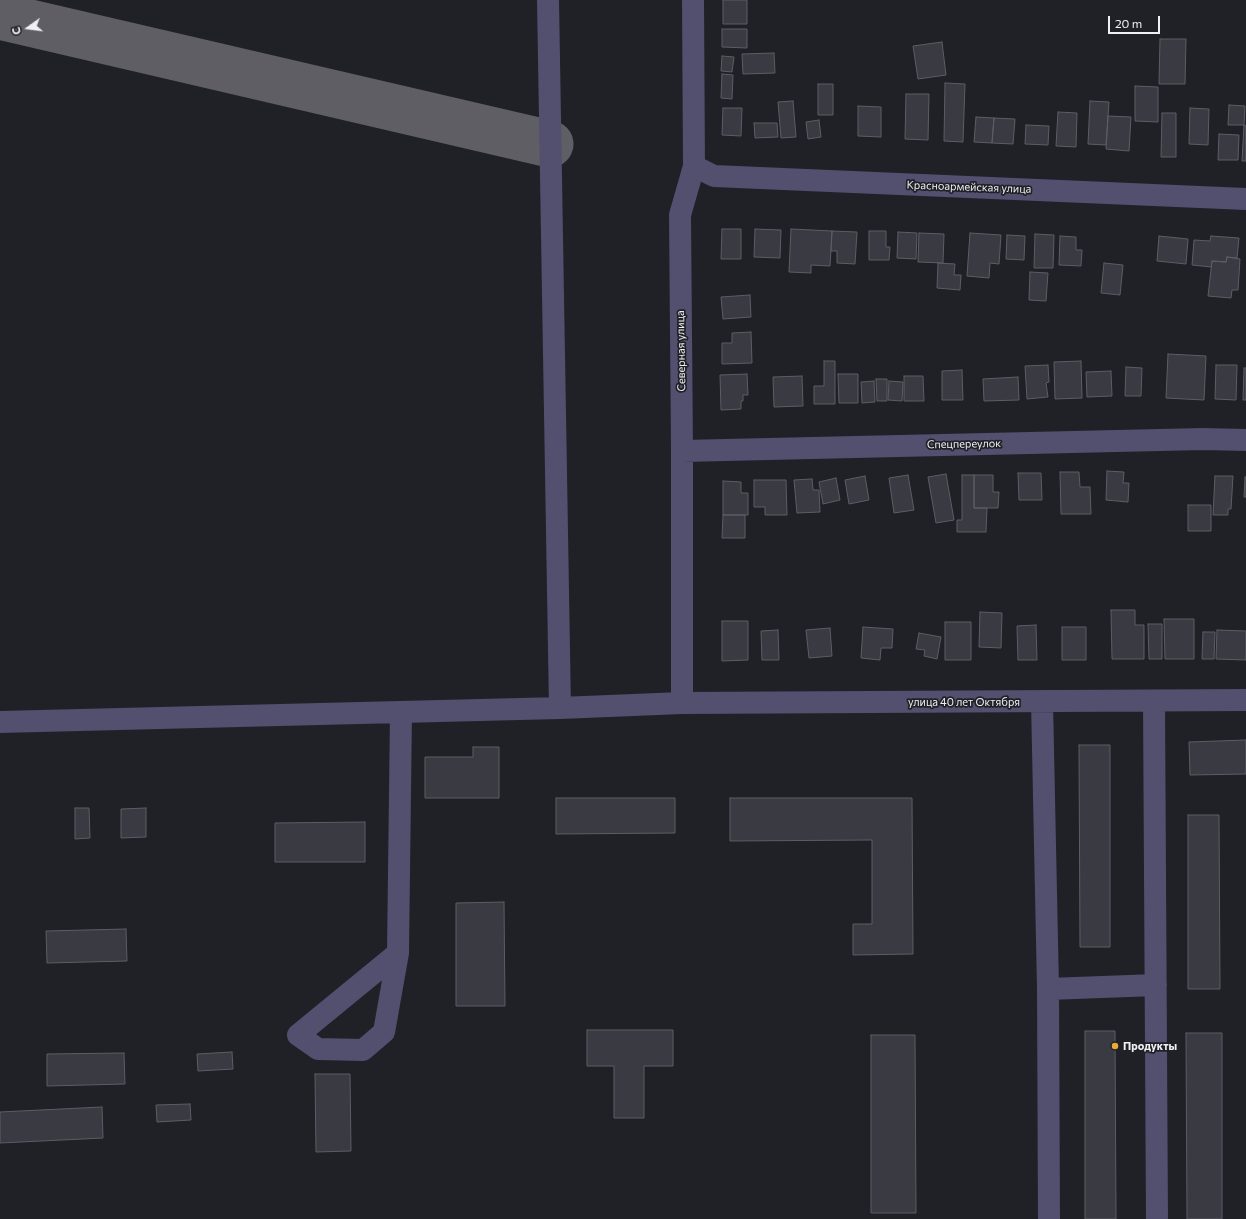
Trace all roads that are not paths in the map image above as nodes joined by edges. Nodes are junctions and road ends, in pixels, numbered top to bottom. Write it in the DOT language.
graph roads {
  1 [pos="548,0"];
  2 [pos="693,0"];
  3 [pos="694,166"];
  4 [pos="1246,199"];
  5 [pos="1246,440"];
  6 [pos="682,450"];
  7 [pos="1246,700"];
  8 [pos="1154,701"];
  9 [pos="1042,702"];
  10 [pos="682,703"];
  11 [pos="560,708"];
  12 [pos="401,712"];
  13 [pos="0,722"];
  14 [pos="398,953"];
  15 [pos="1156,985"];
  16 [pos="1048,989"];
  17 [pos="1049,1219"];
  18 [pos="1157,1219"];
  1 -- 11 [label="street"];
  2 -- 3 [label="street, Северная улица"];
  3 -- 4 [label="street, Красноармейская улица"];
  3 -- 6 [label="street, Северная улица"];
  5 -- 6 [label="street, Спецпереулок"];
  6 -- 10 [label="street, Северная улица"];
  7 -- 8 [label="street, улица 40 лет Октября"];
  8 -- 9 [label="street, улица 40 лет Октября"];
  8 -- 15 [label="street"];
  9 -- 10 [label="street, улица 40 лет Октября"];
  9 -- 16 [label="street"];
  10 -- 11 [label="street, улица 40 лет Октября"];
  11 -- 12 [label="street, улица 40 лет Октября"];
  12 -- 13 [label="street, улица 40 лет Октября"];
  12 -- 14 [label="street"];
  14 -- 14 [label="street"];
  15 -- 16 [label="street"];
  15 -- 18 [label="street"];
  16 -- 17 [label="street"];
}
